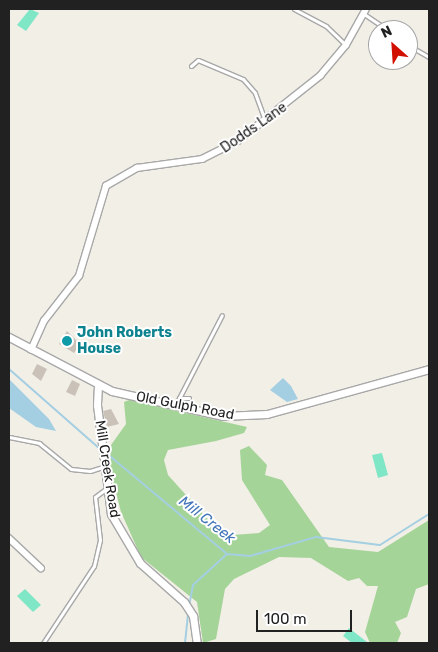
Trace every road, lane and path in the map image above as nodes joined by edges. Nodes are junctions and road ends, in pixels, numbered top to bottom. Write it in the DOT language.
graph roads {
  1 [pos="294,9"];
  2 [pos="365,11"];
  3 [pos="376,20"];
  4 [pos="346,45"];
  5 [pos="418,51"];
  6 [pos="429,58"];
  7 [pos="191,66"];
  8 [pos="266,121"];
  9 [pos="222,315"];
  10 [pos="9,337"];
  11 [pos="32,350"];
  12 [pos="429,369"];
  13 [pos="98,385"];
  14 [pos="179,398"];
  15 [pos="188,398"];
  16 [pos="175,406"];
  17 [pos="9,438"];
  18 [pos="106,466"];
  19 [pos="108,488"];
  20 [pos="9,538"];
  21 [pos="41,568"];
  22 [pos="43,643"];
  23 [pos="197,643"];
  1 -- 4 [label="lane"];
  2 -- 3 [label="lane"];
  2 -- 4 [label="street, Dodds Lane"];
  4 -- 8 [label="street, Dodds Lane"];
  5 -- 6 [label="lane"];
  7 -- 8 [label="lane"];
  8 -- 11 [label="street, Dodds Lane"];
  9 -- 14 [label="lane"];
  10 -- 11 [label="street, Old Gulph Road"];
  11 -- 13 [label="street, Old Gulph Road"];
  12 -- 16 [label="street, Old Gulph Road"];
  13 -- 16 [label="street, Old Gulph Road"];
  13 -- 18 [label="street, Mill Creek Road"];
  14 -- 15 [label="lane"];
  14 -- 16 [label="lane"];
  17 -- 18 [label="lane"];
  18 -- 19 [label="street, Mill Creek Road"];
  19 -- 22 [label="lane"];
  19 -- 23 [label="street, Mill Creek Road"];
  20 -- 21 [label="street"];
}
